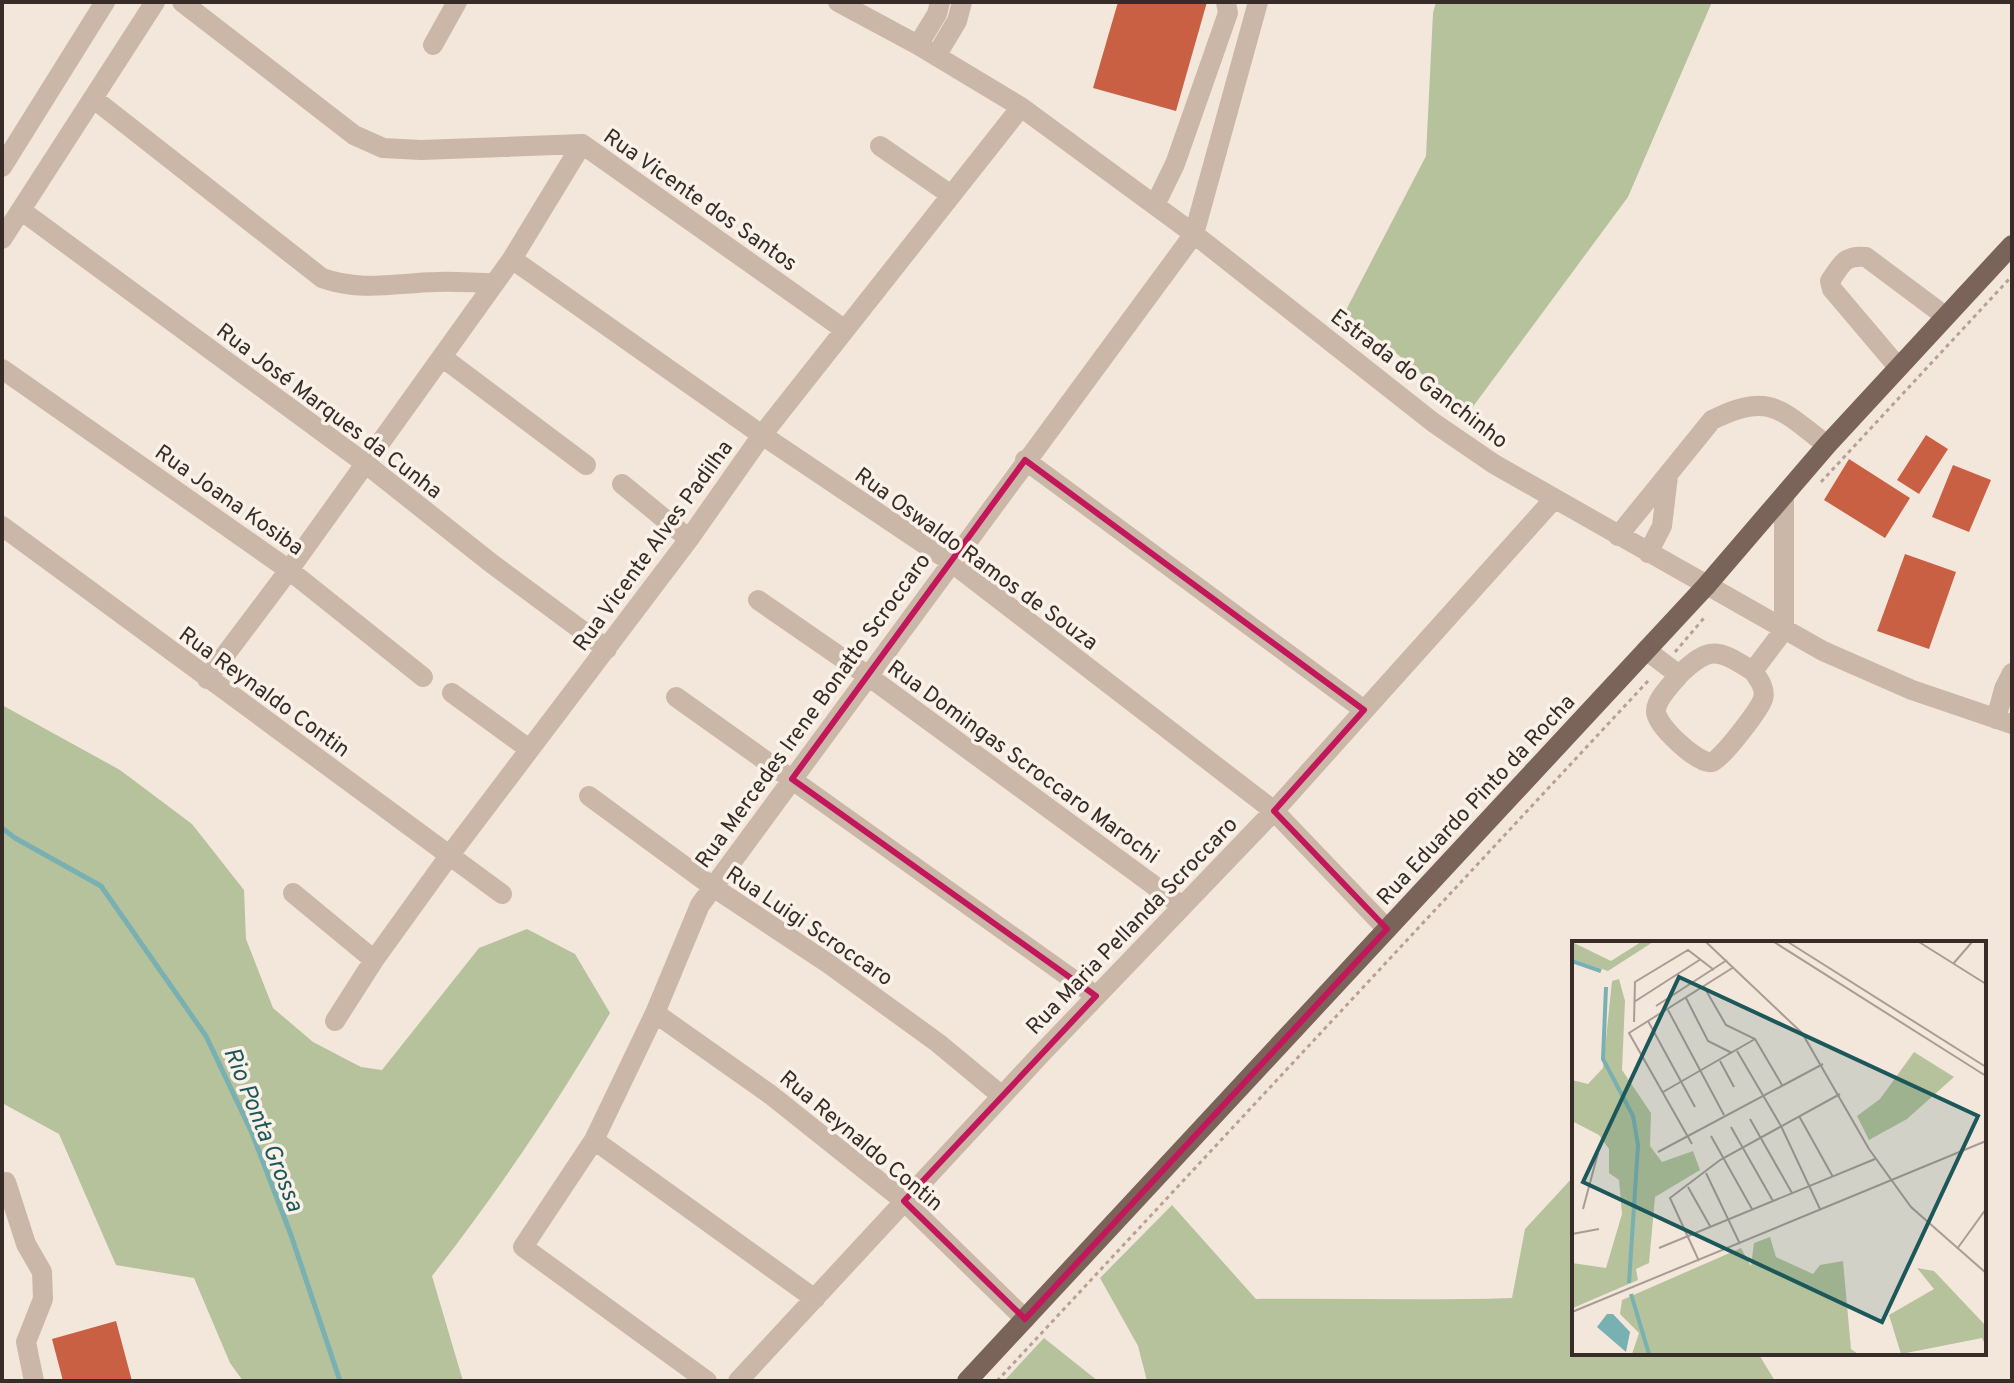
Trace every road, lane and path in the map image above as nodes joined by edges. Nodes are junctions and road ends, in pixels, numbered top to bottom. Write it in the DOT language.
graph roads {
  1 [pos="105,2"];
  2 [pos="155,2"];
  3 [pos="182,2"];
  4 [pos="457,2"];
  5 [pos="838,2"];
  6 [pos="940,2"];
  7 [pos="962,2"];
  8 [pos="1226,2"];
  9 [pos="1258,2"];
  10 [pos="433,45"];
  11 [pos="918,45"];
  12 [pos="936,56"];
  13 [pos="94,99"];
  14 [pos="1021,107"];
  15 [pos="582,144"];
  16 [pos="880,146"];
  17 [pos="2,167"];
  18 [pos="951,195"];
  19 [pos="1155,205"];
  20 [pos="22,211"];
  21 [pos="1194,234"];
  22 [pos="2,239"];
  23 [pos="2012,245"];
  24 [pos="512,259"];
  25 [pos="2012,276"];
  26 [pos="494,283"];
  27 [pos="1945,316"];
  28 [pos="845,330"];
  29 [pos="442,357"];
  30 [pos="1898,367"];
  31 [pos="2,369"];
  32 [pos="762,435"];
  33 [pos="1827,445"];
  34 [pos="1025,460"];
  35 [pos="366,464"];
  36 [pos="586,465"];
  37 [pos="1668,476"];
  38 [pos="622,484"];
  39 [pos="1817,487"];
  40 [pos="1784,495"];
  41 [pos="1554,499"];
  42 [pos="2,526"];
  43 [pos="1618,536"];
  44 [pos="689,539"];
  45 [pos="1648,553"];
  46 [pos="951,562"];
  47 [pos="289,570"];
  48 [pos="1706,586"];
  49 [pos="758,600"];
  50 [pos="1707,614"];
  51 [pos="1784,630"];
  52 [pos="607,649"];
  53 [pos="1646,650"];
  54 [pos="1672,669"];
  55 [pos="1753,671"];
  56 [pos="2012,673"];
  57 [pos="868,676"];
  58 [pos="423,677"];
  59 [pos="207,679"];
  60 [pos="452,693"];
  61 [pos="676,697"];
  62 [pos="1364,710"];
  63 [pos="2004,722"];
  64 [pos="529,749"];
  65 [pos="792,779"];
  66 [pos="589,796"];
  67 [pos="1274,811"];
  68 [pos="449,856"];
  69 [pos="713,887"];
  70 [pos="293,893"];
  71 [pos="502,894"];
  72 [pos="1182,906"];
  73 [pos="1387,929"];
  74 [pos="374,960"];
  75 [pos="1096,996"];
  76 [pos="655,1013"];
  77 [pos="335,1021"];
  78 [pos="1002,1096"];
  79 [pos="594,1140"];
  80 [pos="6,1182"];
  81 [pos="904,1201"];
  82 [pos="815,1299"];
  83 [pos="1025,1319"];
  84 [pos="34,1381"];
  85 [pos="707,1381"];
  86 [pos="738,1381"];
  87 [pos="967,1381"];
  88 [pos="997,1381"];
  1 -- 17 [label="street"];
  2 -- 13 [label="street"];
  3 -- 15 [label="street, Rua Vicente dos Santos"];
  4 -- 10 [label="street"];
  5 -- 11 [label="street, Estrada do Ganchinho"];
  6 -- 11 [label="street"];
  7 -- 12 [label="street"];
  8 -- 19 [label="street"];
  9 -- 21 [label="street"];
  11 -- 12 [label="street, Estrada do Ganchinho"];
  12 -- 14 [label="street, Estrada do Ganchinho"];
  13 -- 20 [label="street"];
  13 -- 26 [label="street"];
  14 -- 18 [label="street, Rua Vicente Alves Padilha"];
  14 -- 19 [label="street, Estrada do Ganchinho"];
  15 -- 24 [label="street"];
  15 -- 28 [label="street, Rua Vicente dos Santos"];
  16 -- 18 [label="street"];
  18 -- 28 [label="street, Rua Vicente Alves Padilha"];
  19 -- 21 [label="street, Estrada do Ganchinho"];
  20 -- 22 [label="street"];
  20 -- 35 [label="street, Rua José Marques da Cunha"];
  21 -- 34 [label="street, Rua Mercedes Irene Bonatto Scroccaro"];
  21 -- 41 [label="street, Estrada do Ganchinho"];
  23 -- 27 [label="main road, Rua Eduardo Pinto da Rocha"];
  24 -- 26 [label="street"];
  24 -- 32 [label="street, Rua Oswaldo Ramos de Souza"];
  25 -- 39 [label="path"];
  26 -- 29 [label="street"];
  27 -- 30 [label="main road, Rua Eduardo Pinto da Rocha"];
  27 -- 30 [label="street"];
  28 -- 32 [label="street, Rua Vicente Alves Padilha"];
  29 -- 35 [label="street"];
  29 -- 36 [label="street"];
  30 -- 33 [label="main road, Rua Eduardo Pinto da Rocha"];
  31 -- 47 [label="street, Rua Joana Kosiba"];
  32 -- 44 [label="street, Rua Vicente Alves Padilha"];
  32 -- 46 [label="street, Rua Oswaldo Ramos de Souza"];
  33 -- 37 [label="street"];
  33 -- 40 [label="main road, Rua Eduardo Pinto da Rocha"];
  34 -- 46 [label="street, Rua Mercedes Irene Bonatto Scroccaro"];
  34 -- 62 [label="street"];
  35 -- 47 [label="street"];
  35 -- 52 [label="street, Rua José Marques da Cunha"];
  37 -- 43 [label="street"];
  37 -- 45 [label="street"];
  38 -- 44 [label="street"];
  40 -- 48 [label="main road, Rua Eduardo Pinto da Rocha"];
  40 -- 51 [label="street"];
  41 -- 43 [label="street, Estrada do Ganchinho"];
  41 -- 62 [label="street, Rua Maria Pellanda Scroccaro"];
  42 -- 59 [label="street, Rua Reynaldo Contin"];
  43 -- 45 [label="street, Estrada do Ganchinho"];
  44 -- 52 [label="street, Rua Vicente Alves Padilha"];
  45 -- 48 [label="street, Estrada do Ganchinho"];
  46 -- 57 [label="street, Rua Mercedes Irene Bonatto Scroccaro"];
  46 -- 67 [label="street, Rua Oswaldo Ramos de Souza"];
  47 -- 58 [label="street, Rua Joana Kosiba"];
  47 -- 59 [label="street"];
  48 -- 51 [label="street, Estrada do Ganchinho"];
  48 -- 53 [label="main road, Rua Eduardo Pinto da Rocha"];
  49 -- 57 [label="street, Rua Domingas Scroccaro Marochi"];
  50 -- 54 [label="path"];
  51 -- 55 [label="street"];
  51 -- 63 [label="street, Estrada do Ganchinho"];
  52 -- 64 [label="street, Rua Vicente Alves Padilha"];
  53 -- 54 [label="street"];
  53 -- 73 [label="main road, Rua Eduardo Pinto da Rocha"];
  54 -- 55 [label="street"];
  54 -- 55 [label="street"];
  54 -- 88 [label="path"];
  56 -- 63 [label="street"];
  57 -- 65 [label="street, Rua Mercedes Irene Bonatto Scroccaro"];
  57 -- 72 [label="street, Rua Domingas Scroccaro Marochi"];
  59 -- 68 [label="street, Rua Reynaldo Contin"];
  60 -- 64 [label="street"];
  61 -- 65 [label="street"];
  62 -- 67 [label="street, Rua Maria Pellanda Scroccaro"];
  64 -- 68 [label="street, Rua Vicente Alves Padilha"];
  65 -- 69 [label="street, Rua Mercedes Irene Bonatto Scroccaro"];
  65 -- 75 [label="street"];
  66 -- 69 [label="street, Rua Luigi Scroccaro"];
  67 -- 72 [label="street, Rua Maria Pellanda Scroccaro"];
  67 -- 73 [label="street, Rua Oswaldo Ramos de Souza"];
  68 -- 71 [label="street, Rua Reynaldo Contin"];
  68 -- 74 [label="street, Rua Vicente Alves Padilha"];
  69 -- 76 [label="street, Rua Mercedes Irene Bonatto Scroccaro"];
  69 -- 78 [label="street, Rua Luigi Scroccaro"];
  70 -- 74 [label="street"];
  72 -- 75 [label="street, Rua Maria Pellanda Scroccaro"];
  73 -- 83 [label="main road, Rua Eduardo Pinto da Rocha"];
  74 -- 77 [label="street, Rua Vicente Alves Padilha"];
  75 -- 78 [label="street, Rua Maria Pellanda Scroccaro"];
  76 -- 79 [label="street, Rua Mercedes Irene Bonatto Scroccaro"];
  76 -- 81 [label="street, Rua Reynaldo Contin"];
  78 -- 81 [label="street, Rua Maria Pellanda Scroccaro"];
  79 -- 82 [label="street"];
  79 -- 85 [label="street, Rua Mercedes Irene Bonatto Scroccaro"];
  80 -- 84 [label="street"];
  81 -- 82 [label="street, Rua Maria Pellanda Scroccaro"];
  81 -- 83 [label="street, Rua Reynaldo Contin"];
  82 -- 86 [label="street, Rua Maria Pellanda Scroccaro"];
  83 -- 87 [label="main road, Rua Eduardo Pinto da Rocha"];
}
